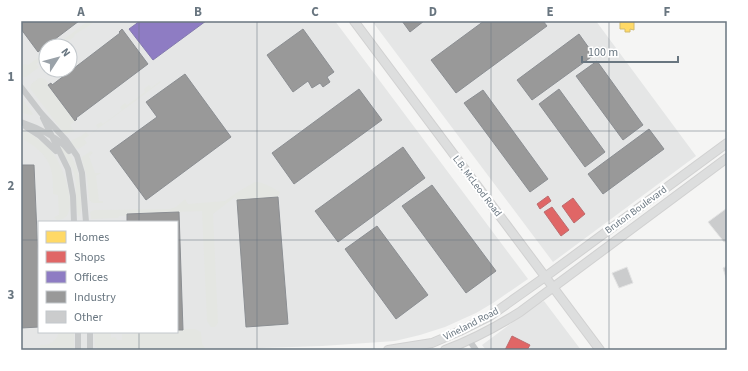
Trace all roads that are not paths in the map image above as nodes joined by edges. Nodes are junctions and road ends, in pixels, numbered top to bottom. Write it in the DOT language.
graph roads {
  1 [pos="354,21"];
  2 [pos="21,87"];
  3 [pos="41,113"];
  4 [pos="21,124"];
  5 [pos="51,137"];
  6 [pos="727,143"];
  7 [pos="60,154"];
  8 [pos="727,158"];
  9 [pos="82,173"];
  10 [pos="74,221"];
  11 [pos="86,221"];
  12 [pos="545,277"];
  13 [pos="552,287"];
  14 [pos="78,333"];
  15 [pos="90,333"];
  16 [pos="469,340"];
  17 [pos="78,350"];
  18 [pos="90,350"];
  19 [pos="388,350"];
  20 [pos="445,350"];
  21 [pos="476,350"];
  22 [pos="600,350"];
  1 -- 12 [label="street, L.B. McLeod Road"];
  2 -- 3 [label="street"];
  3 -- 5 [label="street"];
  3 -- 9 [label="street"];
  4 -- 5 [label="street"];
  4 -- 7 [label="street"];
  5 -- 7 [label="street"];
  5 -- 9 [label="street"];
  6 -- 12 [label="street, Bruton Boulevard"];
  7 -- 10 [label="street"];
  8 -- 13 [label="street, Bruton Boulevard"];
  9 -- 11 [label="street"];
  12 -- 13 [label="street, L.B. McLeod Road"];
  12 -- 19 [label="street, Vineland Road"];
  13 -- 16 [label="street, Vineland Road"];
  13 -- 22 [label="street, L.B. McLeod Road"];
  14 -- 17 [label="street"];
  15 -- 18 [label="street"];
  16 -- 20 [label="street, Vineland Road"];
  16 -- 21 [label="street"];
}
